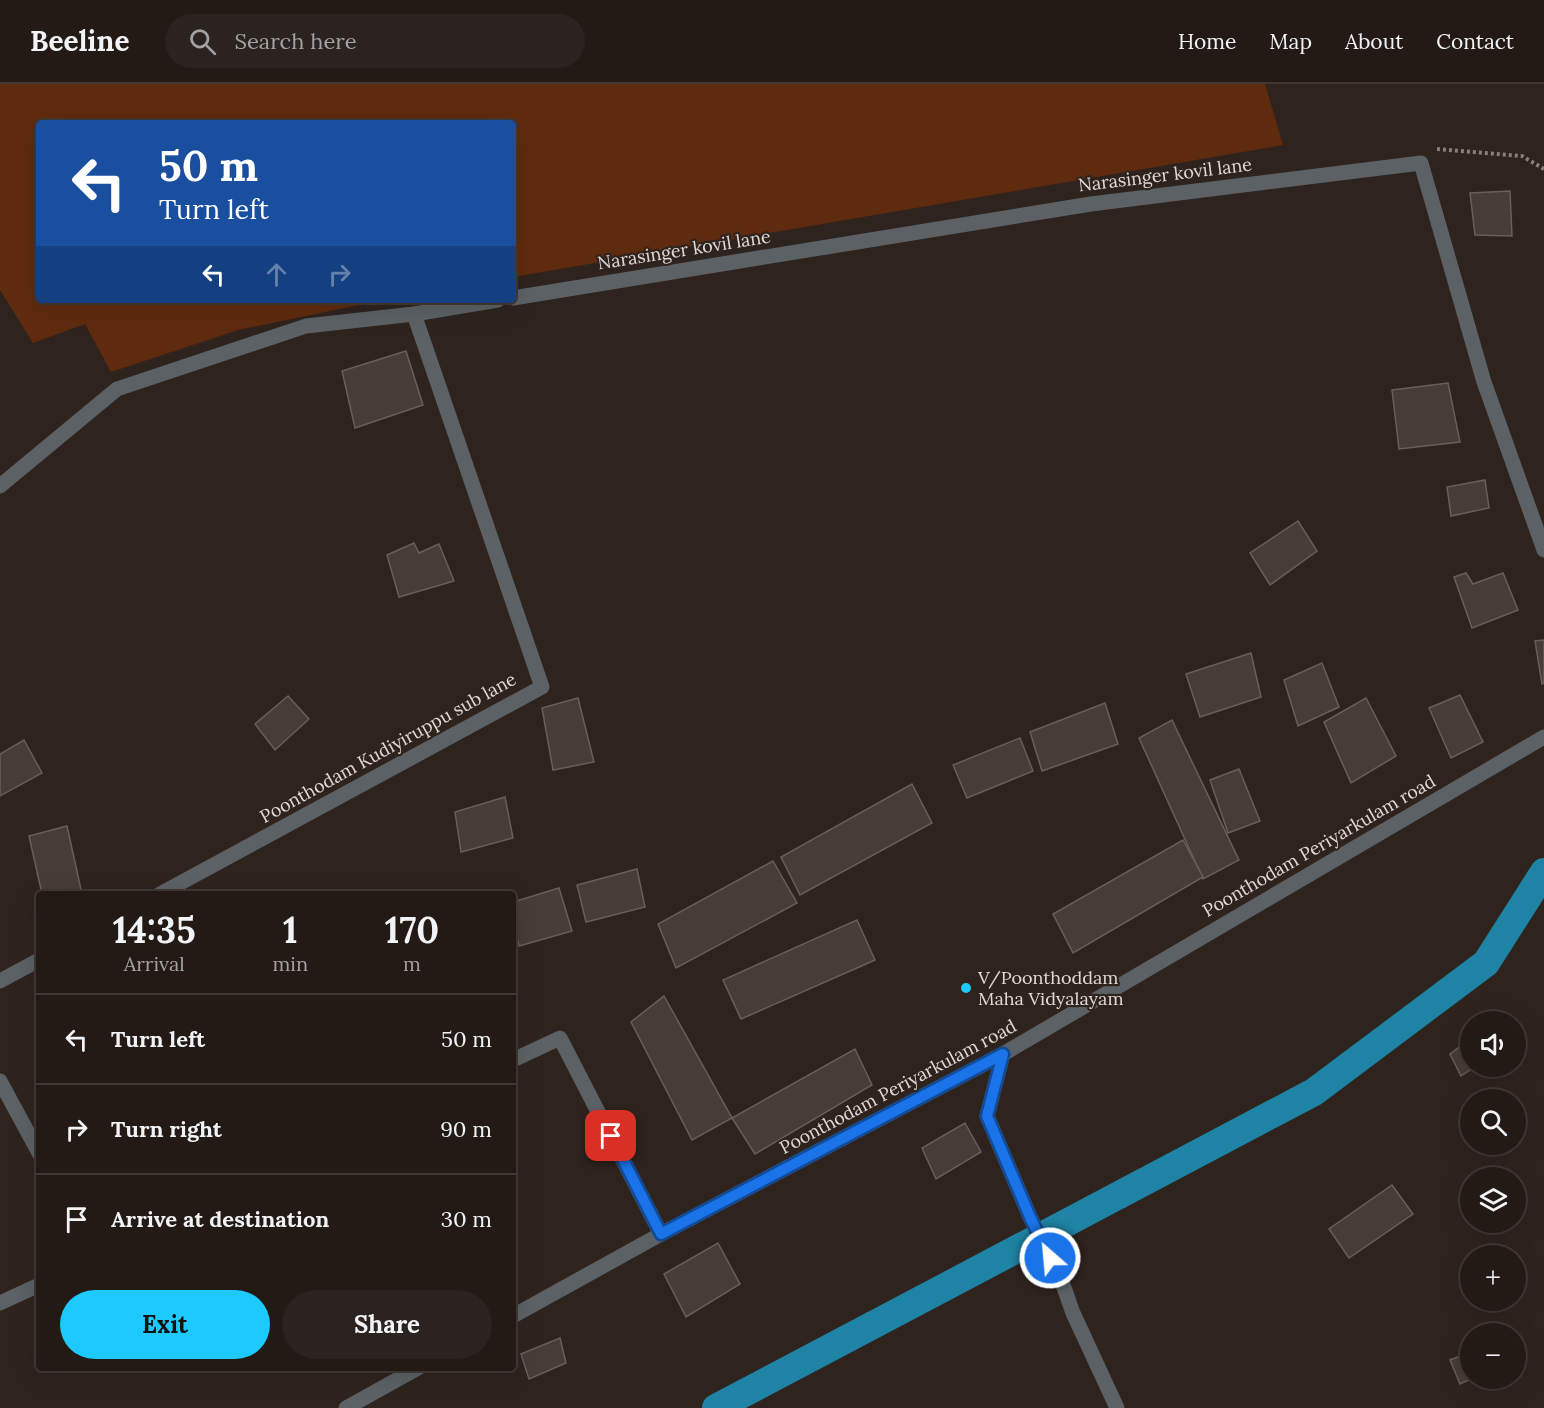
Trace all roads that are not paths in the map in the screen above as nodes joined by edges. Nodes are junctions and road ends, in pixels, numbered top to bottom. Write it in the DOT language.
graph roads {
  1 [pos="516,297"];
  2 [pos="480,303"];
  3 [pos="414,314"];
  4 [pos="0,486"];
  5 [pos="1544,550"];
  6 [pos="1544,737"];
  7 [pos="166,891"];
  8 [pos="36,962"];
  9 [pos="0,981"];
  10 [pos="1003,1054"];
  11 [pos="516,1059"];
  12 [pos="0,1081"];
  13 [pos="36,1147"];
  14 [pos="661,1234"];
  15 [pos="36,1286"];
  16 [pos="0,1303"];
  17 [pos="516,1314"];
  18 [pos="413,1371"];
  19 [pos="346,1408"];
  20 [pos="1117,1408"];
  1 -- 5 [label="street, Narasinger kovil lane"];
  2 -- 3 [label="street"];
  3 -- 4 [label="street"];
  3 -- 7 [label="street, Poonthodam Kudiyiruppu sub lane"];
  6 -- 10 [label="street, Poonthodam Periyarkulam road"];
  8 -- 9 [label="street"];
  10 -- 14 [label="street, Poonthodam Periyarkulam road"];
  10 -- 20 [label="street"];
  11 -- 14 [label="street"];
  12 -- 13 [label="street"];
  14 -- 17 [label="street, Poonthodam Periyarkulam road"];
  15 -- 16 [label="street"];
  18 -- 19 [label="street"];
}
